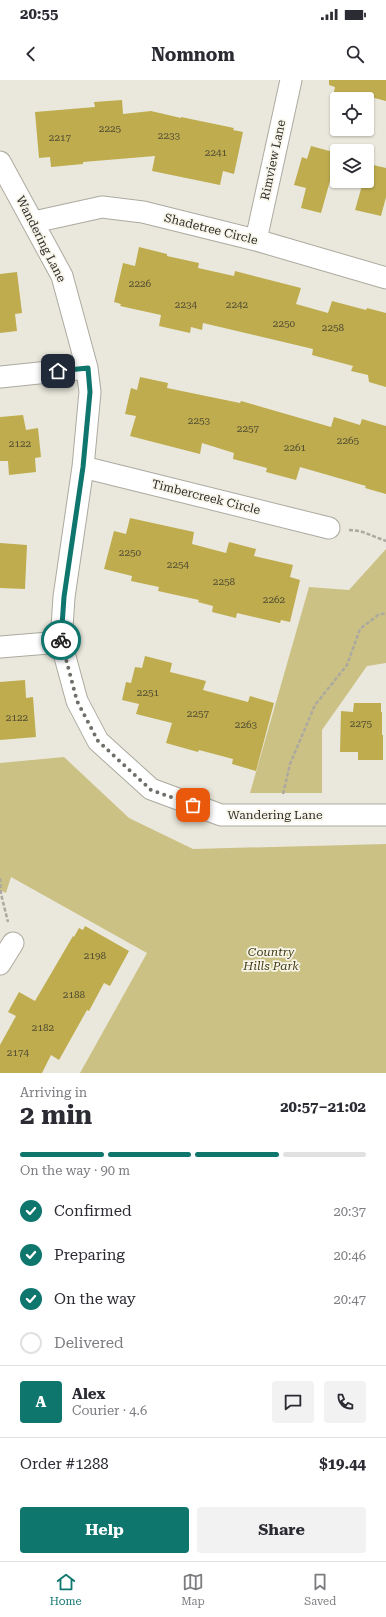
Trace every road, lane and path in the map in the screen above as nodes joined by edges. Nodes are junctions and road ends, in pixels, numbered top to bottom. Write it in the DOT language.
graph roads {
  1 [pos="291,80"];
  2 [pos="0,162"];
  3 [pos="34,222"];
  4 [pos="256,240"];
  5 [pos="386,278"];
  6 [pos="88,368"];
  7 [pos="0,377"];
  8 [pos="83,467"];
  9 [pos="329,528"];
  10 [pos="386,541"];
  11 [pos="386,614"];
  12 [pos="61,642"];
  13 [pos="0,647"];
  14 [pos="280,814"];
  15 [pos="386,815"];
  16 [pos="0,878"];
  17 [pos="13,943"];
  18 [pos="0,964"];
  1 -- 4 [label="street, Rimview Lane"];
  2 -- 3 [label="street, Wandering Lane"];
  3 -- 4 [label="street, Shadetree Circle"];
  3 -- 6 [label="street, Wandering Lane"];
  4 -- 5 [label="street, Shadetree Circle"];
  6 -- 7 [label="street"];
  6 -- 8 [label="street, Wandering Lane"];
  8 -- 9 [label="street, Timbercreek Circle"];
  8 -- 12 [label="street, Wandering Lane"];
  9 -- 10 [label="path"];
  11 -- 14 [label="path"];
  12 -- 13 [label="street"];
  12 -- 14 [label="street, Wandering Lane"];
  14 -- 15 [label="street, Wandering Lane"];
  16 -- 17 [label="path"];
  17 -- 18 [label="street"];
}
